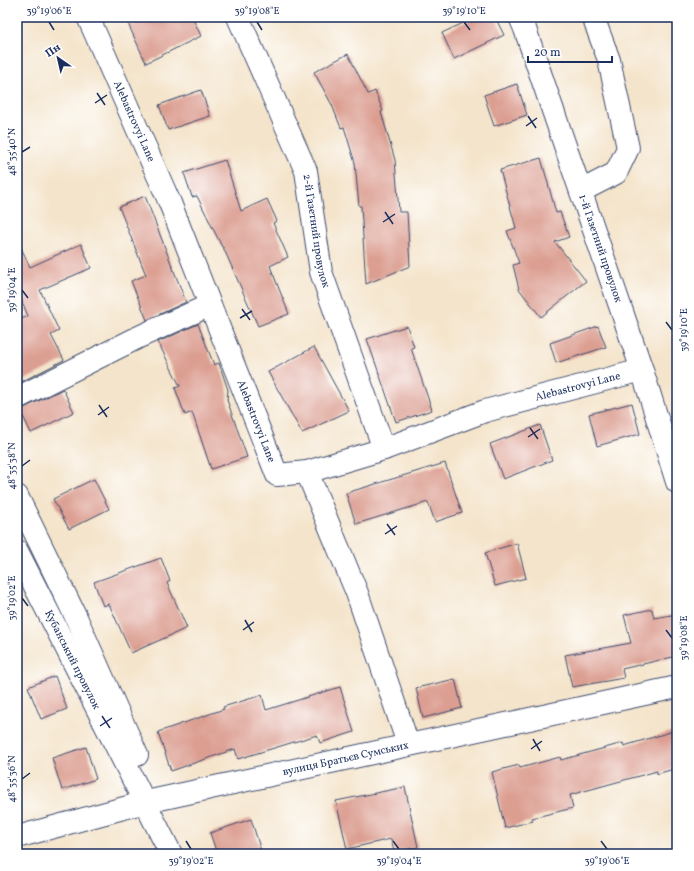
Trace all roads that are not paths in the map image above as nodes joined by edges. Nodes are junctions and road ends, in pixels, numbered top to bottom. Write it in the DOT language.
graph roads {
  1 [pos="88,17"];
  2 [pos="238,17"];
  3 [pos="520,17"];
  4 [pos="593,17"];
  5 [pos="581,191"];
  6 [pos="210,305"];
  7 [pos="642,370"];
  8 [pos="17,398"];
  9 [pos="384,449"];
  10 [pos="307,472"];
  11 [pos="677,482"];
  12 [pos="17,496"];
  13 [pos="17,551"];
  14 [pos="677,687"];
  15 [pos="408,744"];
  16 [pos="152,801"];
  17 [pos="17,837"];
  18 [pos="171,854"];
  1 -- 6 [label="street, Alebastrovyi Lane"];
  2 -- 9 [label="street, 2-й Газетний провулок"];
  3 -- 5 [label="street, 1-й Газетний провулок"];
  4 -- 5 [label="street"];
  5 -- 7 [label="street, 1-й Газетний провулок"];
  6 -- 8 [label="street"];
  6 -- 10 [label="street, Alebastrovyi Lane"];
  7 -- 9 [label="street, Alebastrovyi Lane"];
  7 -- 11 [label="street, 1-й Газетний провулок"];
  9 -- 10 [label="street, Alebastrovyi Lane"];
  10 -- 15 [label="street"];
  12 -- 16 [label="street"];
  13 -- 16 [label="street, Кубанський провулок"];
  14 -- 15 [label="street, вулиця Братьєв Сумських"];
  15 -- 16 [label="street, вулиця Братьєв Сумських"];
  16 -- 17 [label="street, вулиця Братьєв Сумських"];
  16 -- 18 [label="street, Кубанський провулок"];
}
